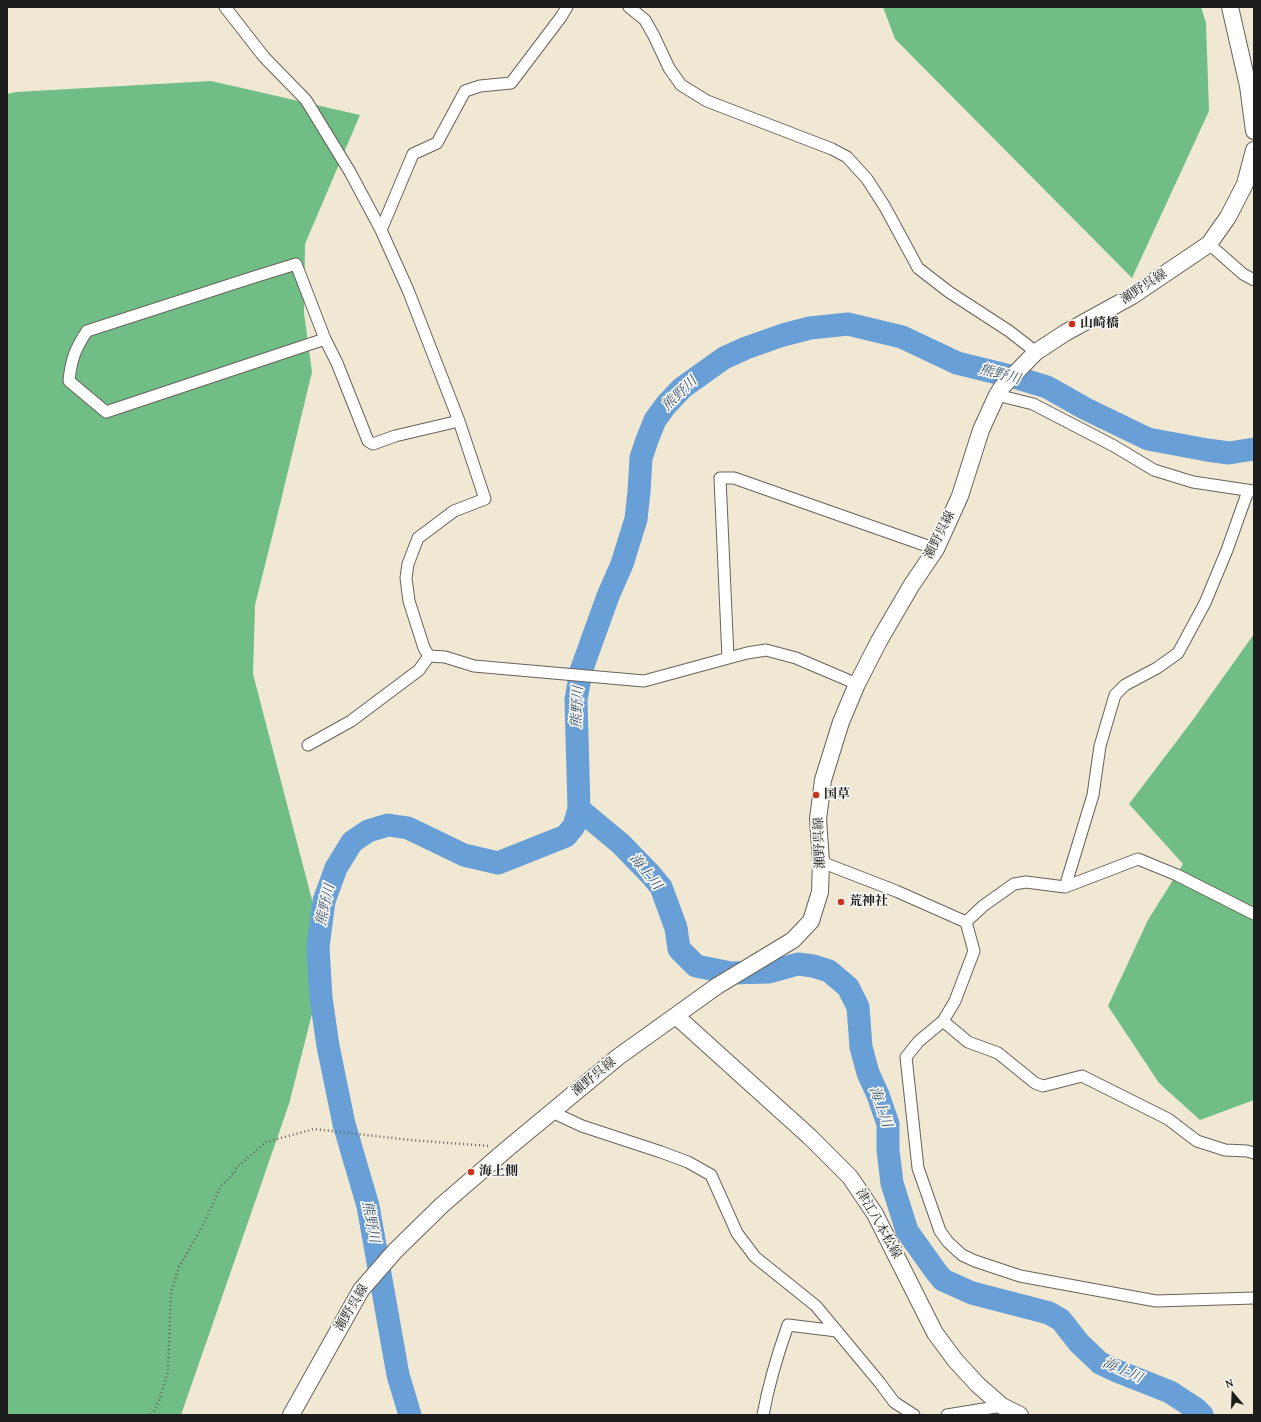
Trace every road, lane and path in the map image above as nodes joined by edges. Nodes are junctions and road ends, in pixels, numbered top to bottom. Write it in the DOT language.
graph roads {
  1 [pos="225,7"];
  2 [pos="567,7"];
  3 [pos="630,7"];
  4 [pos="1230,7"];
  5 [pos="1254,131"];
  6 [pos="1254,150"];
  7 [pos="381,230"];
  8 [pos="1209,244"];
  9 [pos="1254,280"];
  10 [pos="325,339"];
  11 [pos="1036,352"];
  12 [pos="999,391"];
  13 [pos="459,421"];
  14 [pos="1251,491"];
  15 [pos="936,549"];
  16 [pos="429,656"];
  17 [pos="728,658"];
  18 [pos="857,684"];
  19 [pos="308,745"];
  20 [pos="822,862"];
  21 [pos="1065,887"];
  22 [pos="1254,914"];
  23 [pos="966,922"];
  24 [pos="676,1016"];
  25 [pos="943,1021"];
  26 [pos="552,1112"];
  27 [pos="507,1149"];
  28 [pos="1254,1153"];
  29 [pos="1254,1298"];
  30 [pos="837,1331"];
  31 [pos="1002,1406"];
  32 [pos="152,1415"];
  33 [pos="291,1415"];
  34 [pos="763,1415"];
  35 [pos="914,1415"];
  36 [pos="947,1415"];
  37 [pos="1020,1415"];
  1 -- 7 [label="street"];
  2 -- 7 [label="street"];
  3 -- 11 [label="street"];
  4 -- 5 [label="main road"];
  6 -- 8 [label="main road, 瀬野呉線"];
  7 -- 13 [label="street"];
  8 -- 9 [label="street"];
  8 -- 11 [label="main road, 瀬野呉線"];
  10 -- 10 [label="street"];
  10 -- 13 [label="street"];
  11 -- 12 [label="main road, 瀬野呉線"];
  12 -- 14 [label="street"];
  12 -- 15 [label="main road, 瀬野呉線"];
  13 -- 16 [label="street"];
  14 -- 21 [label="street"];
  15 -- 17 [label="street"];
  15 -- 18 [label="main road, 瀬野呉線"];
  16 -- 17 [label="street"];
  16 -- 19 [label="street"];
  17 -- 18 [label="street"];
  18 -- 20 [label="main road, 瀬野呉線"];
  20 -- 23 [label="street"];
  20 -- 24 [label="main road, 瀬野呉線"];
  21 -- 22 [label="street"];
  21 -- 23 [label="street"];
  23 -- 25 [label="street"];
  24 -- 26 [label="main road, 瀬野呉線"];
  24 -- 31 [label="main road, 津江八本松線"];
  25 -- 28 [label="street"];
  25 -- 29 [label="street"];
  26 -- 27 [label="main road, 瀬野呉線"];
  26 -- 30 [label="street"];
  27 -- 32 [label="path"];
  27 -- 33 [label="main road, 瀬野呉線"];
  30 -- 34 [label="street"];
  30 -- 35 [label="street"];
  31 -- 36 [label="street"];
  31 -- 37 [label="main road, 津江八本松線"];
}
